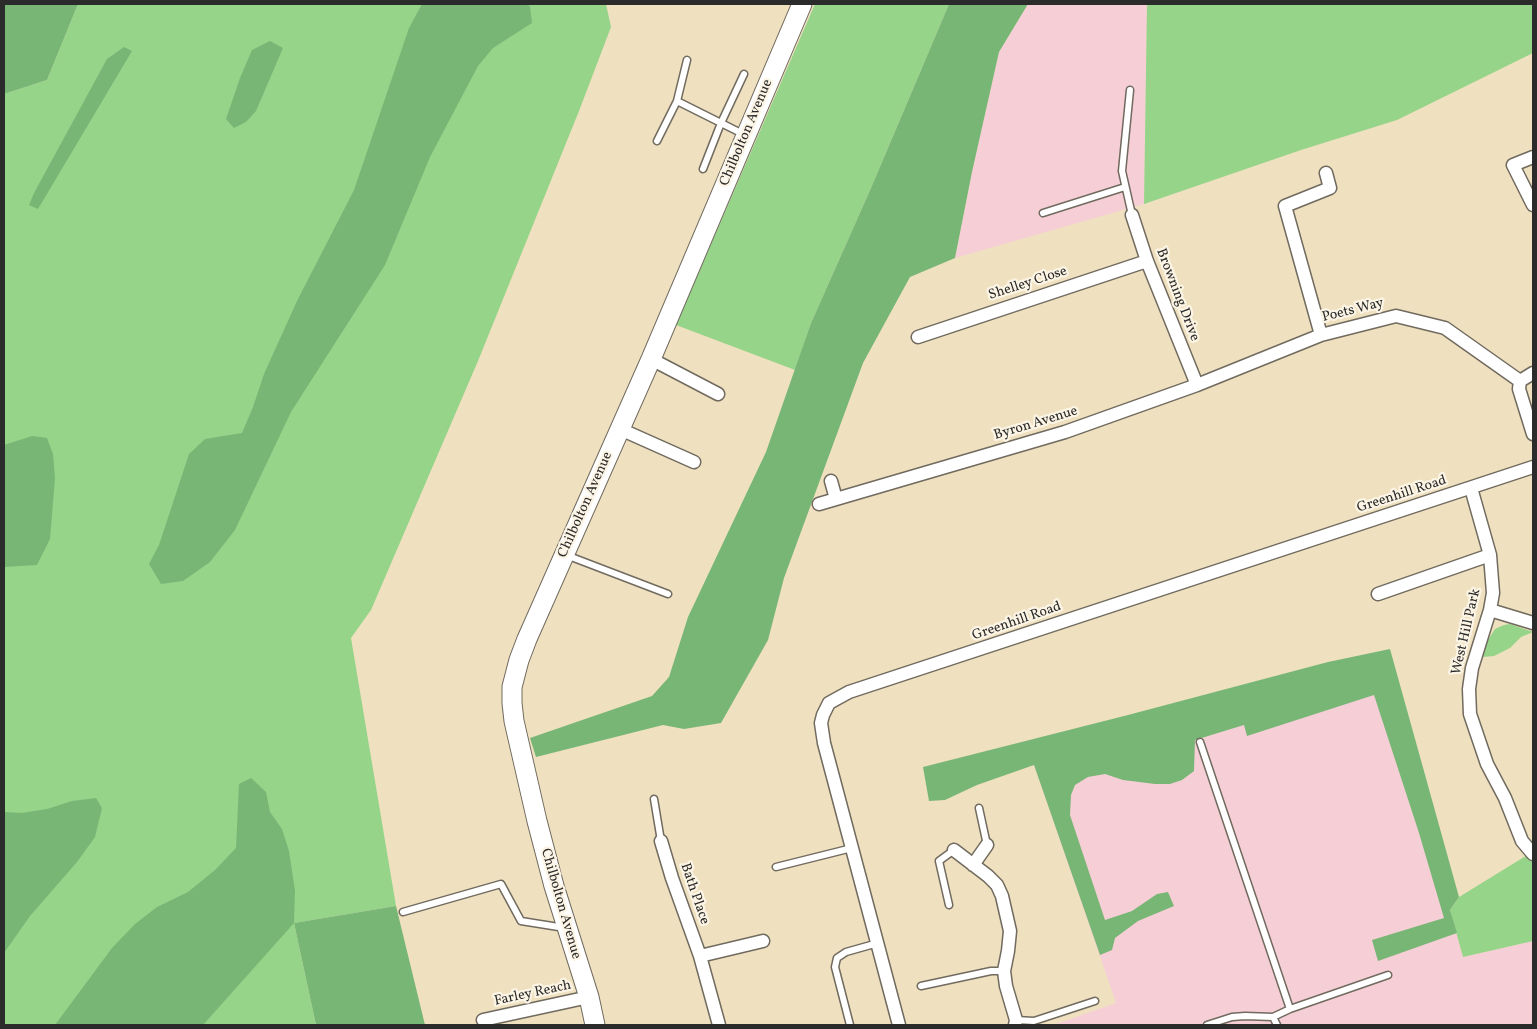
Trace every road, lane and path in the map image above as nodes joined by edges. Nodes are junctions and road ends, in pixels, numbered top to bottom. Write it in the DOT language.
graph roads {
  1 [pos="802,4"];
  2 [pos="687,60"];
  3 [pos="744,74"];
  4 [pos="1130,90"];
  5 [pos="677,101"];
  6 [pos="721,123"];
  7 [pos="746,135"];
  8 [pos="657,141"];
  9 [pos="1533,157"];
  10 [pos="703,169"];
  11 [pos="1326,173"];
  12 [pos="1126,187"];
  13 [pos="1533,205"];
  14 [pos="1043,213"];
  15 [pos="1132,215"];
  16 [pos="1147,261"];
  17 [pos="1321,335"];
  18 [pos="918,337"];
  19 [pos="651,359"];
  20 [pos="1242,367"];
  21 [pos="1533,373"];
  22 [pos="1520,381"];
  23 [pos="1197,385"];
  24 [pos="718,394"];
  25 [pos="620,429"];
  26 [pos="1533,434"];
  27 [pos="694,462"];
  28 [pos="1533,468"];
  29 [pos="831,481"];
  30 [pos="1471,488"];
  31 [pos="836,499"];
  32 [pos="819,504"];
  33 [pos="564,554"];
  34 [pos="1490,555"];
  35 [pos="668,594"];
  36 [pos="1378,594"];
  37 [pos="1490,610"];
  38 [pos="1533,623"];
  39 [pos="1200,742"];
  40 [pos="654,800"];
  41 [pos="979,808"];
  42 [pos="662,841"];
  43 [pos="987,845"];
  44 [pos="852,848"];
  45 [pos="954,850"];
  46 [pos="1533,854"];
  47 [pos="973,865"];
  48 [pos="776,867"];
  49 [pos="949,905"];
  50 [pos="403,912"];
  51 [pos="566,928"];
  52 [pos="762,941"];
  53 [pos="878,943"];
  54 [pos="700,956"];
  55 [pos="1004,971"];
  56 [pos="1388,975"];
  57 [pos="921,986"];
  58 [pos="589,997"];
  59 [pos="1095,1001"];
  60 [pos="1290,1009"];
  61 [pos="1273,1017"];
  62 [pos="483,1020"];
  63 [pos="1015,1023"];
  64 [pos="595,1025"];
  65 [pos="719,1025"];
  66 [pos="850,1025"];
  67 [pos="899,1025"];
  68 [pos="1207,1025"];
  69 [pos="1277,1025"];
  1 -- 7 [label="main road, Chilbolton Avenue"];
  2 -- 5 [label="lane"];
  3 -- 6 [label="lane"];
  4 -- 12 [label="lane"];
  5 -- 6 [label="lane"];
  5 -- 8 [label="lane"];
  6 -- 7 [label="lane"];
  6 -- 10 [label="lane"];
  7 -- 19 [label="main road, Chilbolton Avenue"];
  9 -- 13 [label="street"];
  11 -- 17 [label="street"];
  12 -- 14 [label="lane"];
  12 -- 15 [label="lane"];
  15 -- 16 [label="street, Browning Drive"];
  16 -- 18 [label="street, Shelley Close"];
  16 -- 23 [label="street, Browning Drive"];
  17 -- 20 [label="street, Poets Way"];
  17 -- 22 [label="street, Poets Way"];
  19 -- 24 [label="street"];
  19 -- 25 [label="main road, Chilbolton Avenue"];
  20 -- 23 [label="street, Byron Avenue"];
  21 -- 22 [label="street"];
  22 -- 26 [label="street"];
  23 -- 31 [label="street, Byron Avenue"];
  25 -- 27 [label="street"];
  25 -- 33 [label="main road, Chilbolton Avenue"];
  28 -- 30 [label="street, Greenhill Road"];
  29 -- 31 [label="street"];
  30 -- 34 [label="street, West Hill Park"];
  30 -- 44 [label="street, Greenhill Road"];
  31 -- 32 [label="street, Byron Avenue"];
  33 -- 35 [label="lane"];
  33 -- 51 [label="main road, Chilbolton Avenue"];
  34 -- 36 [label="street"];
  34 -- 37 [label="street, West Hill Park"];
  37 -- 38 [label="street"];
  37 -- 46 [label="street, West Hill Park"];
  39 -- 60 [label="lane"];
  40 -- 42 [label="lane"];
  41 -- 43 [label="lane"];
  42 -- 54 [label="street, Bath Place"];
  43 -- 47 [label="street"];
  44 -- 48 [label="lane"];
  44 -- 53 [label="street, Greenhill Road"];
  45 -- 47 [label="street"];
  45 -- 49 [label="lane"];
  47 -- 55 [label="street"];
  50 -- 51 [label="lane"];
  51 -- 58 [label="main road, Chilbolton Avenue"];
  52 -- 54 [label="street"];
  53 -- 66 [label="lane"];
  53 -- 67 [label="street, Greenhill Road"];
  54 -- 65 [label="street, Bath Place"];
  55 -- 57 [label="lane"];
  55 -- 63 [label="street"];
  56 -- 60 [label="lane"];
  58 -- 62 [label="street, Farley Reach"];
  58 -- 64 [label="main road, Chilbolton Avenue"];
  59 -- 63 [label="lane"];
  60 -- 61 [label="lane"];
  61 -- 68 [label="lane"];
  61 -- 69 [label="lane"];
}
